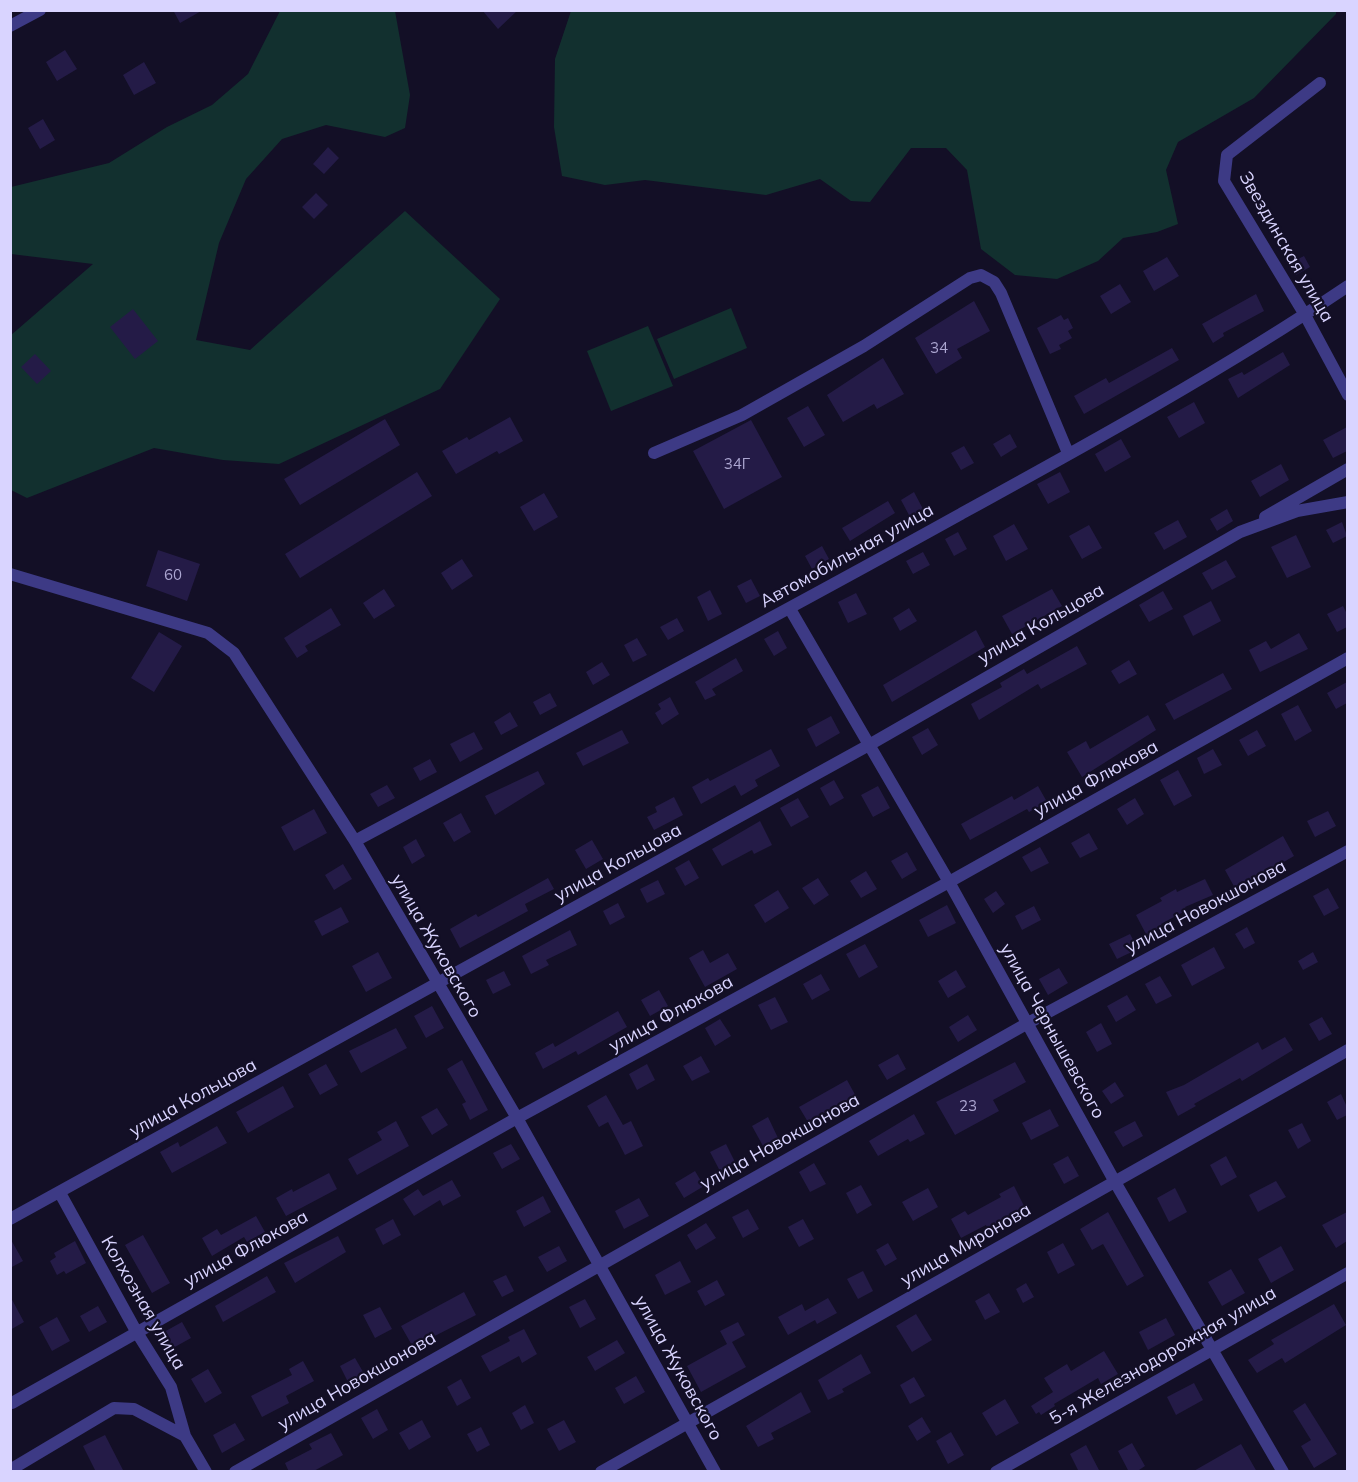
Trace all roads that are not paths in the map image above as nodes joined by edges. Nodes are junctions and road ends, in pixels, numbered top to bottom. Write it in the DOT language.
graph roads {
  1 [pos="40,10"];
  2 [pos="10,26"];
  3 [pos="1320,83"];
  4 [pos="1347,286"];
  5 [pos="1305,315"];
  6 [pos="1347,395"];
  7 [pos="654,453"];
  8 [pos="1068,453"];
  9 [pos="1347,469"];
  10 [pos="1347,502"];
  11 [pos="1240,532"];
  12 [pos="10,574"];
  13 [pos="790,609"];
  14 [pos="1347,658"];
  15 [pos="870,745"];
  16 [pos="355,841"];
  17 [pos="1347,851"];
  18 [pos="949,882"];
  19 [pos="437,984"];
  20 [pos="1028,1023"];
  21 [pos="1347,1050"];
  22 [pos="517,1118"];
  23 [pos="1115,1182"];
  24 [pos="60,1192"];
  25 [pos="10,1219"];
  26 [pos="600,1264"];
  27 [pos="1347,1273"];
  28 [pos="136,1331"];
  29 [pos="1213,1349"];
  30 [pos="12,1403"];
  31 [pos="687,1424"];
  32 [pos="184,1436"];
  33 [pos="10,1470"];
  34 [pos="206,1472"];
  35 [pos="235,1472"];
  36 [pos="601,1472"];
  37 [pos="714,1472"];
  38 [pos="996,1472"];
  39 [pos="1283,1472"];
  1 -- 2 [label="street"];
  3 -- 5 [label="street, Звездинская улица"];
  4 -- 5 [label="street, Автомобильная улица"];
  5 -- 6 [label="street, Звездинская улица"];
  5 -- 8 [label="street, Автомобильная улица"];
  7 -- 8 [label="street"];
  8 -- 13 [label="street, Автомобильная улица"];
  9 -- 11 [label="street, улица Кольцова"];
  10 -- 11 [label="street, улица Кольцова"];
  11 -- 15 [label="street, улица Кольцова"];
  12 -- 16 [label="street, улица Жуковского"];
  13 -- 15 [label="street, улица Чернышевского"];
  13 -- 16 [label="street, Автомобильная улица"];
  14 -- 18 [label="street, улица Флюкова"];
  15 -- 18 [label="street, улица Чернышевского"];
  15 -- 19 [label="street, улица Кольцова"];
  16 -- 19 [label="street, улица Жуковского"];
  17 -- 20 [label="street, улица Новокшонова"];
  18 -- 20 [label="street, улица Чернышевского"];
  18 -- 22 [label="street, улица Флюкова"];
  19 -- 22 [label="street, улица Жуковского"];
  19 -- 24 [label="street, улица Кольцова"];
  20 -- 23 [label="street, улица Чернышевского"];
  20 -- 26 [label="street, улица Новокшонова"];
  21 -- 23 [label="street, улица Миронова"];
  22 -- 26 [label="street, улица Жуковского"];
  22 -- 28 [label="street, улица Флюкова"];
  23 -- 29 [label="street, улица Чернышевского"];
  23 -- 31 [label="street, улица Миронова"];
  24 -- 25 [label="street, улица Кольцова"];
  24 -- 28 [label="street, Колхозная улица"];
  26 -- 31 [label="street, улица Жуковского"];
  26 -- 35 [label="street, улица Новокшонова"];
  27 -- 29 [label="street, 5-я Железнодорожная улица"];
  28 -- 30 [label="street, улица Флюкова"];
  28 -- 32 [label="street, Колхозная улица"];
  29 -- 38 [label="street, 5-я Железнодорожная улица"];
  29 -- 39 [label="street, улица Чернышевского"];
  31 -- 36 [label="street, улица Миронова"];
  31 -- 37 [label="street, улица Жуковского"];
  32 -- 33 [label="street"];
  32 -- 34 [label="street, Колхозная улица"];
}
